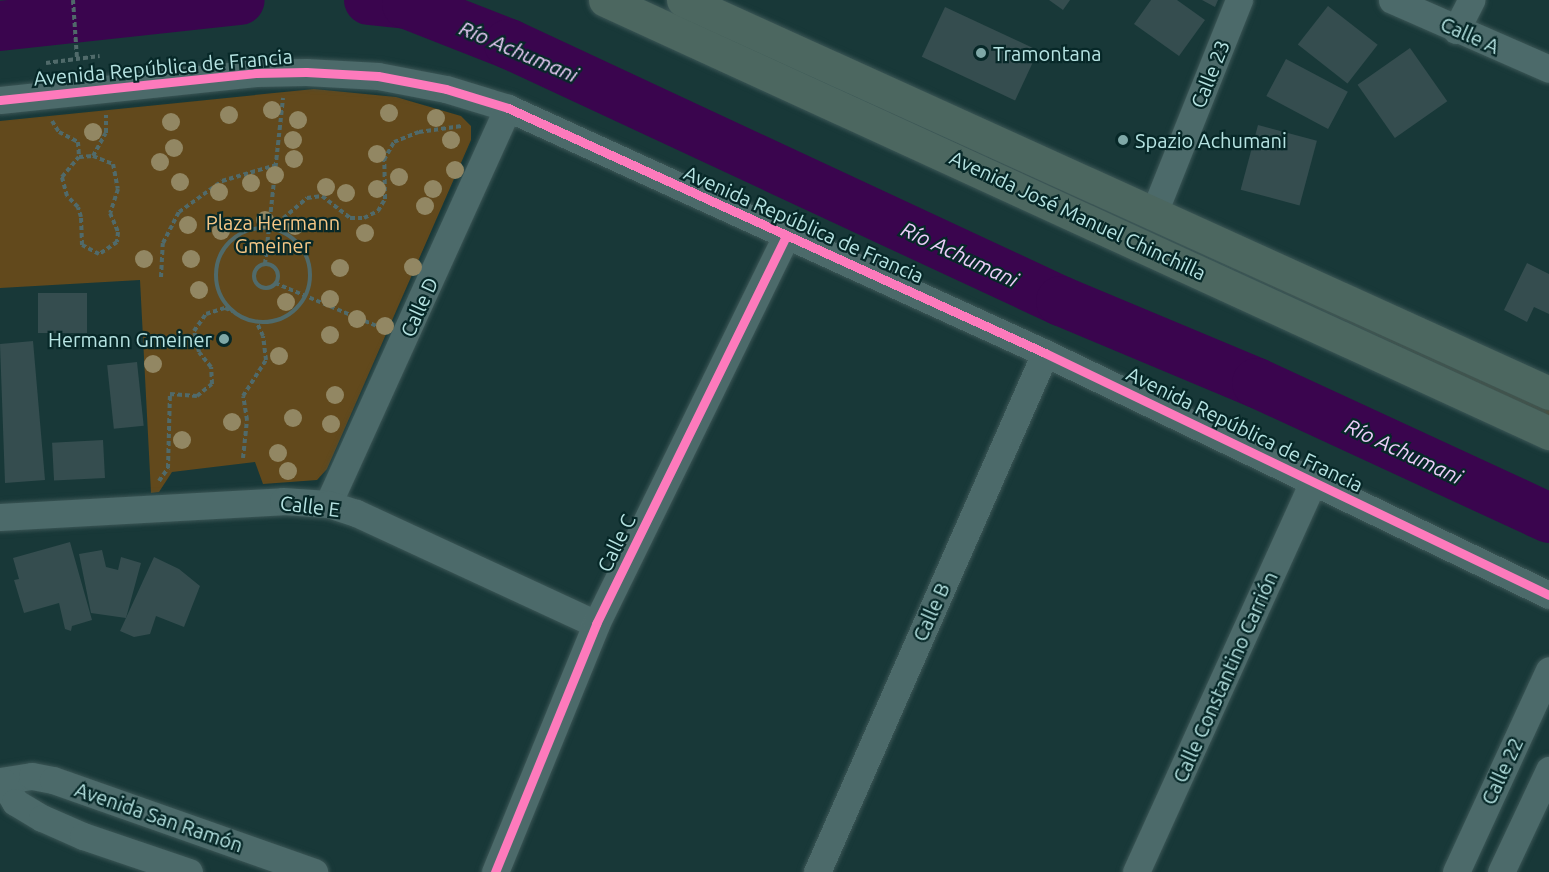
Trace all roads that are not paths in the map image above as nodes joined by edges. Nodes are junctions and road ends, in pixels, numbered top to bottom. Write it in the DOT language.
graph roads {
  1 [pos="683,0"];
  2 [pos="1239,0"];
  3 [pos="1392,0"];
  4 [pos="1471,0"];
  5 [pos="622,4"];
  6 [pos="1456,30"];
  7 [pos="1549,69"];
  8 [pos="0,100"];
  9 [pos="508,108"];
  10 [pos="1146,229"];
  11 [pos="786,236"];
  12 [pos="1045,353"];
  13 [pos="1549,393"];
  14 [pos="1549,433"];
  15 [pos="1313,482"];
  16 [pos="328,504"];
  17 [pos="0,517"];
  18 [pos="1549,596"];
  19 [pos="596,624"];
  20 [pos="1549,670"];
  21 [pos="1549,770"];
  22 [pos="1,785"];
  23 [pos="189,872"];
  24 [pos="314,872"];
  25 [pos="495,872"];
  26 [pos="817,872"];
  27 [pos="1136,872"];
  28 [pos="1456,872"];
  29 [pos="1502,872"];
  1 -- 10 [label="main road, Avenida José Manuel Chinchilla"];
  2 -- 10 [label="street, Calle 23"];
  3 -- 6 [label="street, Calle A"];
  4 -- 6 [label="street"];
  5 -- 10 [label="main road, Avenida José Manuel Chinchilla"];
  6 -- 7 [label="street, Calle A"];
  8 -- 9 [label="street, Avenida República de Francia"];
  9 -- 11 [label="street, Avenida República de Francia"];
  9 -- 16 [label="street, Calle D"];
  10 -- 13 [label="main road, Avenida José Manuel Chinchilla"];
  10 -- 14 [label="main road, Avenida José Manuel Chinchilla"];
  11 -- 12 [label="street, Avenida República de Francia"];
  11 -- 19 [label="street, Calle C"];
  12 -- 15 [label="street, Avenida República de Francia"];
  12 -- 26 [label="street, Calle B"];
  15 -- 18 [label="street, Avenida República de Francia"];
  15 -- 27 [label="street, Calle Constantino Carrión"];
  16 -- 17 [label="street, Calle E"];
  16 -- 19 [label="street, Calle E"];
  19 -- 25 [label="street, Calle C"];
  20 -- 28 [label="street, Calle 22"];
  21 -- 29 [label="street"];
  22 -- 23 [label="street, Avenida San Ramón"];
  22 -- 24 [label="street, Avenida San Ramón"];
}
